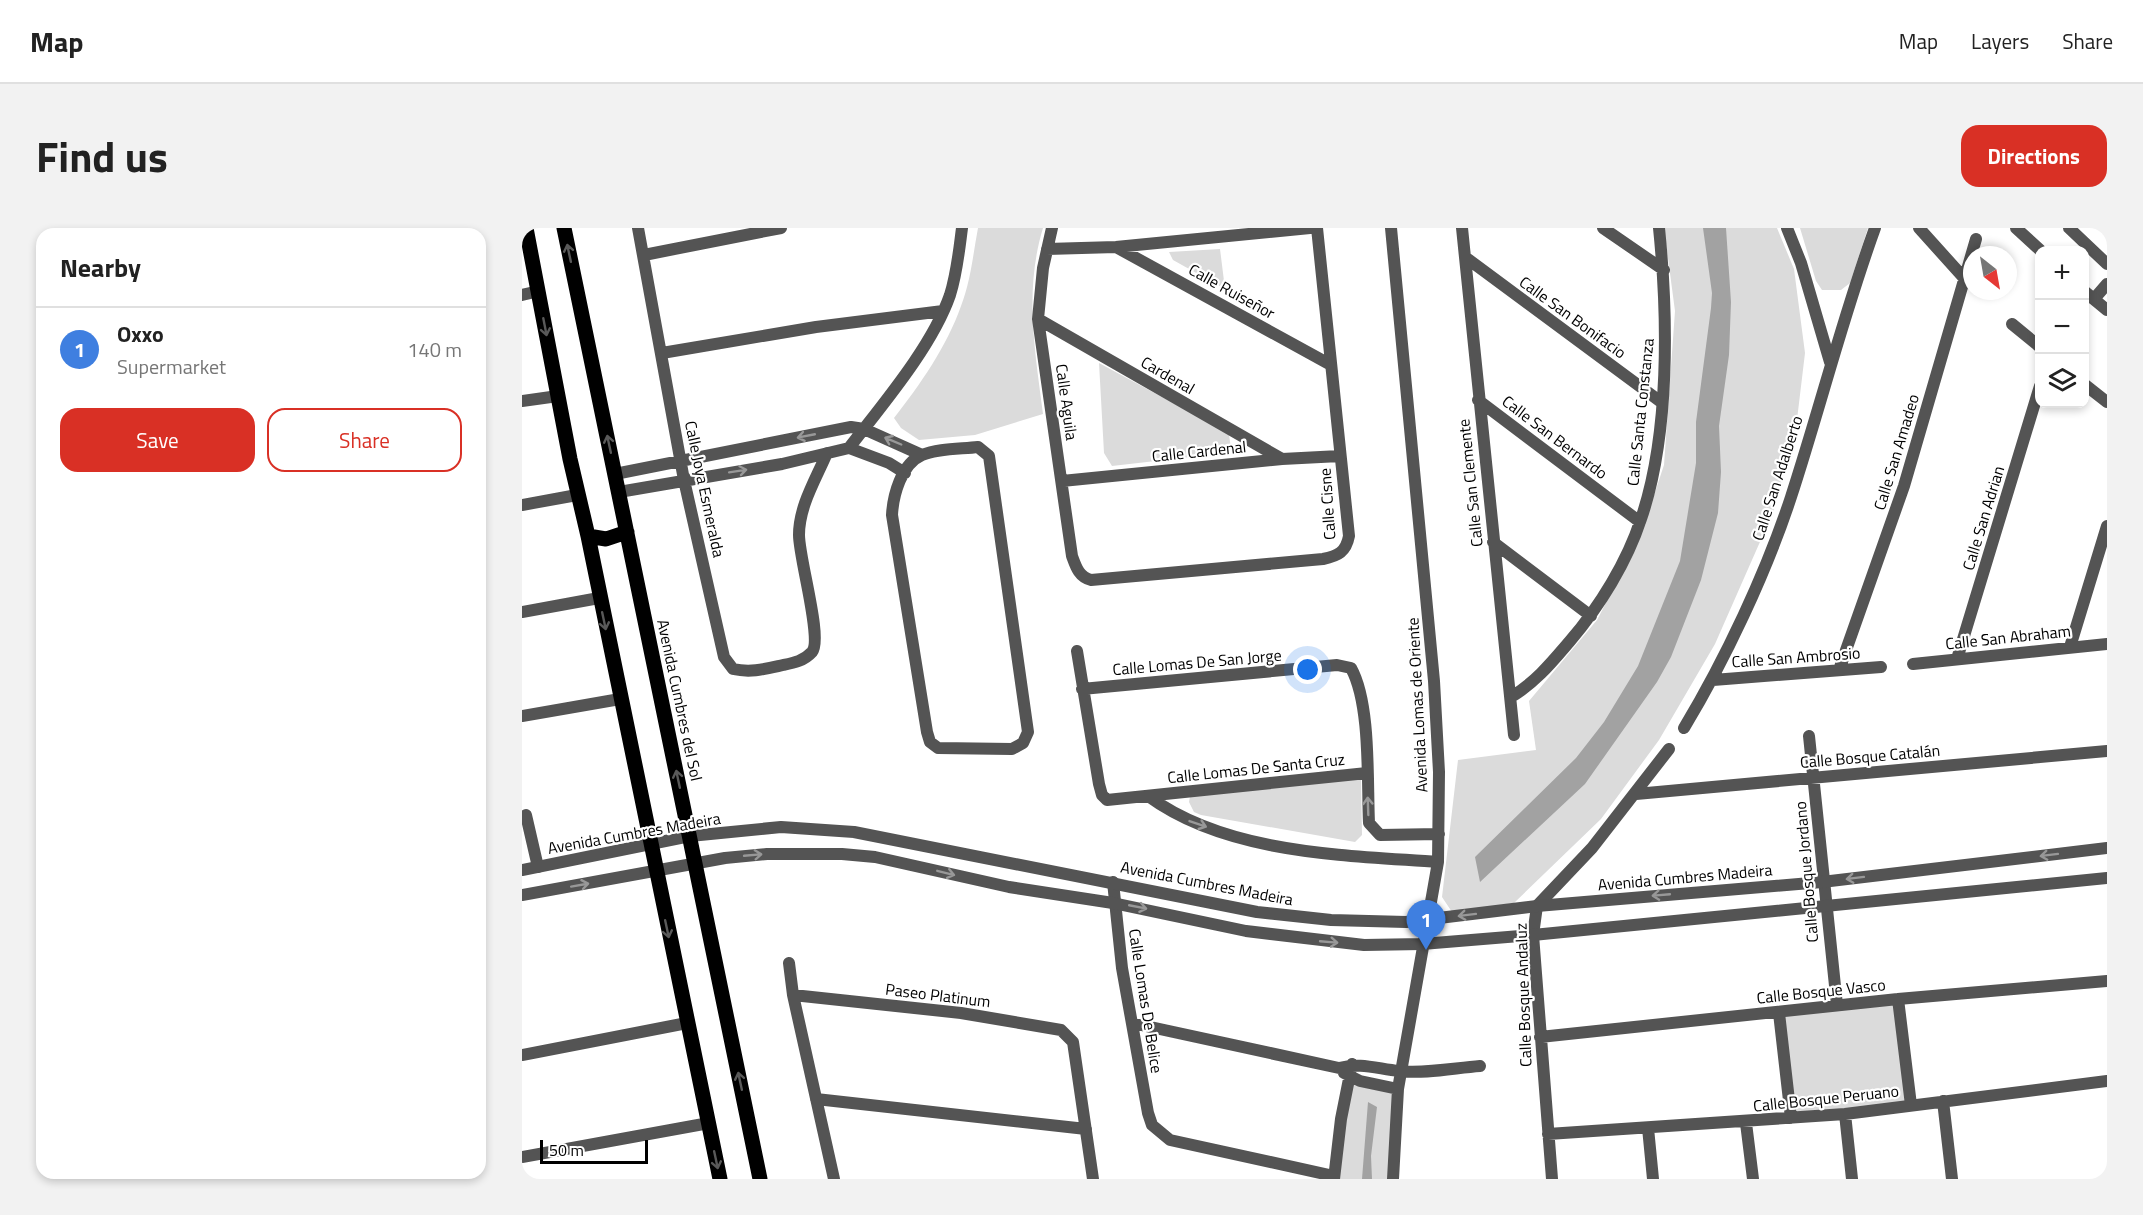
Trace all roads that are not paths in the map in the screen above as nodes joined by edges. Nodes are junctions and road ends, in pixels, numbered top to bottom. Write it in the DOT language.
graph roads {
  1 [pos="526,228"];
  2 [pos="564,228"];
  3 [pos="638,228"];
  4 [pos="781,228"];
  5 [pos="962,228"];
  6 [pos="1052,228"];
  7 [pos="1310,228"];
  8 [pos="1317,228"];
  9 [pos="1391,228"];
  10 [pos="1462,228"];
  11 [pos="1603,228"];
  12 [pos="1659,228"];
  13 [pos="1787,228"];
  14 [pos="1875,228"];
  15 [pos="1919,228"];
  16 [pos="2016,228"];
  17 [pos="2068,228"];
  18 [pos="1976,239"];
  19 [pos="1974,246"];
  20 [pos="2036,246"];
  21 [pos="1116,247"];
  22 [pos="1047,249"];
  23 [pos="644,255"];
  24 [pos="1465,257"];
  25 [pos="2107,264"];
  26 [pos="1664,270"];
  27 [pos="1963,277"];
  28 [pos="1963,281"];
  29 [pos="2107,284"];
  30 [pos="539,291"];
  31 [pos="522,295"];
  32 [pos="2089,295"];
  33 [pos="2107,310"];
  34 [pos="943,311"];
  35 [pos="1038,319"];
  36 [pos="2012,324"];
  37 [pos="2035,343"];
  38 [pos="662,353"];
  39 [pos="1830,362"];
  40 [pos="1331,365"];
  41 [pos="2089,387"];
  42 [pos="558,396"];
  43 [pos="1478,400"];
  44 [pos="522,401"];
  45 [pos="1661,402"];
  46 [pos="2035,402"];
  47 [pos="2107,402"];
  48 [pos="864,429"];
  49 [pos="849,448"];
  50 [pos="827,453"];
  51 [pos="922,455"];
  52 [pos="1340,456"];
  53 [pos="1282,459"];
  54 [pos="681,461"];
  55 [pos="905,473"];
  56 [pos="615,474"];
  57 [pos="684,480"];
  58 [pos="1062,481"];
  59 [pos="618,492"];
  60 [pos="577,495"];
  61 [pos="522,505"];
  62 [pos="1640,522"];
  63 [pos="2107,526"];
  64 [pos="627,532"];
  65 [pos="588,536"];
  66 [pos="1492,542"];
  67 [pos="1085,578"];
  68 [pos="599,598"];
  69 [pos="522,612"];
  70 [pos="1591,616"];
  71 [pos="2107,644"];
  72 [pos="2070,647"];
  73 [pos="1077,651"];
  74 [pos="1957,659"];
  75 [pos="1913,664"];
  76 [pos="1881,667"];
  77 [pos="1839,670"];
  78 [pos="1713,680"];
  79 [pos="1082,689"];
  80 [pos="1511,697"];
  81 [pos="620,699"];
  82 [pos="522,716"];
  83 [pos="1684,728"];
  84 [pos="1514,735"];
  85 [pos="1809,736"];
  86 [pos="1669,749"];
  87 [pos="2107,751"];
  88 [pos="1367,773"];
  89 [pos="1814,777"];
  90 [pos="1636,794"];
  91 [pos="1148,796"];
  92 [pos="526,815"];
  93 [pos="1439,834"];
  94 [pos="690,836"];
  95 [pos="651,844"];
  96 [pos="2107,848"];
  97 [pos="1438,862"];
  98 [pos="695,863"];
  99 [pos="538,867"];
  100 [pos="522,870"];
  101 [pos="655,871"];
  102 [pos="2107,878"];
  103 [pos="1113,882"];
  104 [pos="1822,882"];
  105 [pos="522,895"];
  106 [pos="1113,903"];
  107 [pos="1537,906"];
  108 [pos="1825,908"];
  109 [pos="1427,920"];
  110 [pos="1533,935"];
  111 [pos="1422,944"];
  112 [pos="789,963"];
  113 [pos="2107,981"];
  114 [pos="793,995"];
  115 [pos="1898,999"];
  116 [pos="1837,1005"];
  117 [pos="1779,1013"];
  118 [pos="687,1023"];
  119 [pos="1132,1023"];
  120 [pos="1539,1037"];
  121 [pos="522,1054"];
  122 [pos="1352,1064"];
  123 [pos="1480,1066"];
  124 [pos="1339,1068"];
  125 [pos="1401,1072"];
  126 [pos="1349,1078"];
  127 [pos="2107,1081"];
  128 [pos="1398,1089"];
  129 [pos="816,1099"];
  130 [pos="1943,1101"];
  131 [pos="1911,1105"];
  132 [pos="1845,1114"];
  133 [pos="1791,1118"];
  134 [pos="708,1123"];
  135 [pos="1746,1123"];
  136 [pos="1086,1128"];
  137 [pos="1648,1128"];
  138 [pos="1548,1134"];
  139 [pos="522,1157"];
  140 [pos="1334,1177"];
  141 [pos="720,1179"];
  142 [pos="760,1179"];
  143 [pos="834,1179"];
  144 [pos="1093,1179"];
  145 [pos="1393,1179"];
  146 [pos="1552,1179"];
  147 [pos="1653,1179"];
  148 [pos="1752,1179"];
  149 [pos="1852,1179"];
  150 [pos="1952,1179"];
  1 -- 30 [label="main road"];
  56 -- 2 [label="main road, Avenida Cumbres del Sol, one-way"];
  3 -- 23 [label="street, Calle Joya Esmeralda"];
  4 -- 23 [label="street"];
  5 -- 34 [label="street"];
  6 -- 22 [label="street, Calle Aguila"];
  7 -- 21 [label="street"];
  8 -- 40 [label="street, Calle Cisne"];
  9 -- 93 [label="street, Avenida Lomas de Oriente"];
  10 -- 24 [label="street, Calle San Clemente"];
  11 -- 26 [label="street"];
  12 -- 26 [label="street, Calle Santa Constanza"];
  13 -- 39 [label="street"];
  14 -- 39 [label="street, Calle San Adalberto"];
  15 -- 27 [label="street"];
  16 -- 20 [label="street"];
  17 -- 25 [label="street"];
  18 -- 19 [label="street, Calle San Amadeo"];
  21 -- 22 [label="street"];
  21 -- 40 [label="street, Calle Ruiseñor"];
  22 -- 35 [label="street, Calle Aguila"];
  23 -- 38 [label="street, Calle Joya Esmeralda"];
  24 -- 43 [label="street, Calle San Clemente"];
  24 -- 45 [label="street, Calle San Bonifacio"];
  26 -- 45 [label="street, Calle Santa Constanza"];
  28 -- 77 [label="street, Calle San Amadeo"];
  29 -- 32 [label="street"];
  30 -- 31 [label="street"];
  30 -- 42 [label="main road, one-way"];
  32 -- 33 [label="street"];
  34 -- 38 [label="street"];
  34 -- 48 [label="street"];
  35 -- 53 [label="street, Cardenal"];
  35 -- 58 [label="street, Calle Aguila"];
  36 -- 37 [label="street"];
  38 -- 54 [label="street, Calle Joya Esmeralda"];
  39 -- 78 [label="street, Calle San Adalberto"];
  40 -- 52 [label="street, Calle Cisne"];
  41 -- 47 [label="street"];
  42 -- 44 [label="street"];
  42 -- 60 [label="main road"];
  43 -- 62 [label="street, Calle San Bernardo"];
  43 -- 66 [label="street, Calle San Clemente"];
  45 -- 62 [label="street, Calle Santa Constanza"];
  46 -- 74 [label="street, Calle San Adrian"];
  48 -- 49 [label="street"];
  51 -- 48 [label="street, one-way"];
  48 -- 54 [label="street, one-way"];
  49 -- 50 [label="street"];
  49 -- 55 [label="street"];
  57 -- 50 [label="street, one-way"];
  50 -- 57 [label="street, Calle Joya Esmeralda"];
  51 -- 55 [label="street"];
  51 -- 55 [label="street"];
  52 -- 53 [label="street, Calle Cardenal"];
  52 -- 67 [label="street, Calle Cisne"];
  53 -- 58 [label="street, Calle Cardenal"];
  54 -- 56 [label="street"];
  54 -- 57 [label="street, Calle Joya Esmeralda"];
  56 -- 59 [label="main road, Avenida Cumbres del Sol"];
  57 -- 59 [label="street"];
  58 -- 67 [label="street, Calle Aguila"];
  59 -- 64 [label="main road, Avenida Cumbres del Sol"];
  60 -- 61 [label="street"];
  60 -- 65 [label="main road"];
  62 -- 70 [label="street, Calle Santa Constanza"];
  63 -- 72 [label="street"];
  64 -- 65 [label="main road"];
  94 -- 64 [label="main road, Avenida Cumbres del Sol, one-way"];
  65 -- 68 [label="main road"];
  66 -- 70 [label="street"];
  66 -- 80 [label="street, Calle San Clemente"];
  68 -- 69 [label="street"];
  68 -- 81 [label="main road, one-way"];
  70 -- 80 [label="street, Calle Santa Constanza"];
  71 -- 72 [label="street, Calle San Abraham"];
  72 -- 74 [label="street, Calle San Abraham"];
  73 -- 79 [label="street"];
  74 -- 75 [label="street, Calle San Abraham"];
  76 -- 77 [label="street, Calle San Ambrosio"];
  77 -- 78 [label="street, Calle San Ambrosio"];
  78 -- 83 [label="street, Calle San Adalberto"];
  79 -- 88 [label="street, Calle Lomas De San Jorge"];
  79 -- 91 [label="street, Calle Lomas De Santa Cruz"];
  80 -- 84 [label="street, Calle San Clemente"];
  81 -- 82 [label="street"];
  81 -- 95 [label="main road"];
  85 -- 89 [label="street, Calle Bosque Jordano"];
  86 -- 90 [label="street, Calle Bosque Andaluz"];
  87 -- 89 [label="street, Calle Bosque Catalán"];
  88 -- 91 [label="street, Calle Lomas De Santa Cruz"];
  93 -- 88 [label="street, one-way"];
  89 -- 90 [label="street, Calle Bosque Catalán"];
  89 -- 104 [label="street, Calle Bosque Jordano"];
  90 -- 107 [label="street, Calle Bosque Andaluz"];
  91 -- 97 [label="street, Calle Lomas De Santa Cruz, one-way"];
  92 -- 99 [label="street"];
  93 -- 97 [label="street, Avenida Lomas de Oriente"];
  94 -- 95 [label="street, Avenida Cumbres Madeira"];
  94 -- 98 [label="main road, Avenida Cumbres del Sol"];
  94 -- 103 [label="street, Avenida Cumbres Madeira"];
  95 -- 99 [label="street, Avenida Cumbres Madeira"];
  95 -- 101 [label="main road"];
  96 -- 104 [label="street, Avenida Cumbres Madeira, one-way"];
  97 -- 109 [label="street, Avenida Lomas de Oriente"];
  98 -- 101 [label="street"];
  98 -- 106 [label="street, one-way"];
  142 -- 98 [label="main road, Avenida Cumbres del Sol, one-way"];
  99 -- 100 [label="street, Avenida Cumbres Madeira"];
  105 -- 101 [label="street, one-way"];
  101 -- 118 [label="main road, one-way"];
  102 -- 108 [label="street"];
  103 -- 106 [label="street, Calle Lomas De Belice"];
  103 -- 109 [label="street, Avenida Cumbres Madeira"];
  104 -- 107 [label="street, Avenida Cumbres Madeira, one-way"];
  104 -- 108 [label="street, Calle Bosque Jordano"];
  106 -- 111 [label="street, one-way"];
  106 -- 119 [label="street, Calle Lomas De Belice"];
  107 -- 109 [label="street, Avenida Cumbres Madeira, one-way"];
  107 -- 110 [label="street, Calle Bosque Andaluz"];
  108 -- 110 [label="street"];
  108 -- 116 [label="street, Calle Bosque Jordano"];
  109 -- 111 [label="street, Avenida Lomas de Oriente"];
  110 -- 111 [label="street"];
  110 -- 120 [label="street, Calle Bosque Andaluz"];
  111 -- 125 [label="street, Avenida Lomas de Oriente"];
  112 -- 114 [label="street"];
  113 -- 115 [label="street, Calle Bosque Vasco"];
  114 -- 129 [label="street"];
  114 -- 136 [label="street, Paseo Platinum"];
  115 -- 116 [label="street, Calle Bosque Vasco"];
  115 -- 131 [label="street"];
  116 -- 117 [label="street, Calle Bosque Vasco"];
  117 -- 120 [label="street, Calle Bosque Vasco"];
  117 -- 133 [label="street"];
  118 -- 121 [label="street"];
  118 -- 134 [label="main road"];
  119 -- 124 [label="street"];
  119 -- 140 [label="street, Calle Lomas De Belice"];
  120 -- 138 [label="street, Calle Bosque Andaluz"];
  122 -- 124 [label="street"];
  122 -- 125 [label="street"];
  122 -- 126 [label="street"];
  123 -- 125 [label="street"];
  124 -- 126 [label="street"];
  125 -- 128 [label="street, Avenida Lomas de Oriente"];
  126 -- 128 [label="street"];
  126 -- 140 [label="street"];
  127 -- 130 [label="street, Calle Bosque Peruano"];
  128 -- 145 [label="street, Avenida Lomas de Oriente"];
  129 -- 136 [label="street"];
  129 -- 143 [label="street"];
  130 -- 131 [label="street, Calle Bosque Peruano"];
  130 -- 150 [label="street"];
  131 -- 132 [label="street, Calle Bosque Peruano"];
  132 -- 133 [label="street, Calle Bosque Peruano"];
  132 -- 149 [label="street"];
  133 -- 135 [label="street, Calle Bosque Peruano"];
  134 -- 139 [label="street"];
  134 -- 141 [label="main road, one-way"];
  135 -- 137 [label="street, Calle Bosque Peruano"];
  135 -- 148 [label="street"];
  136 -- 144 [label="street"];
  137 -- 138 [label="street, Calle Bosque Peruano"];
  137 -- 147 [label="street"];
  138 -- 146 [label="street, Calle Bosque Andaluz"];
}
